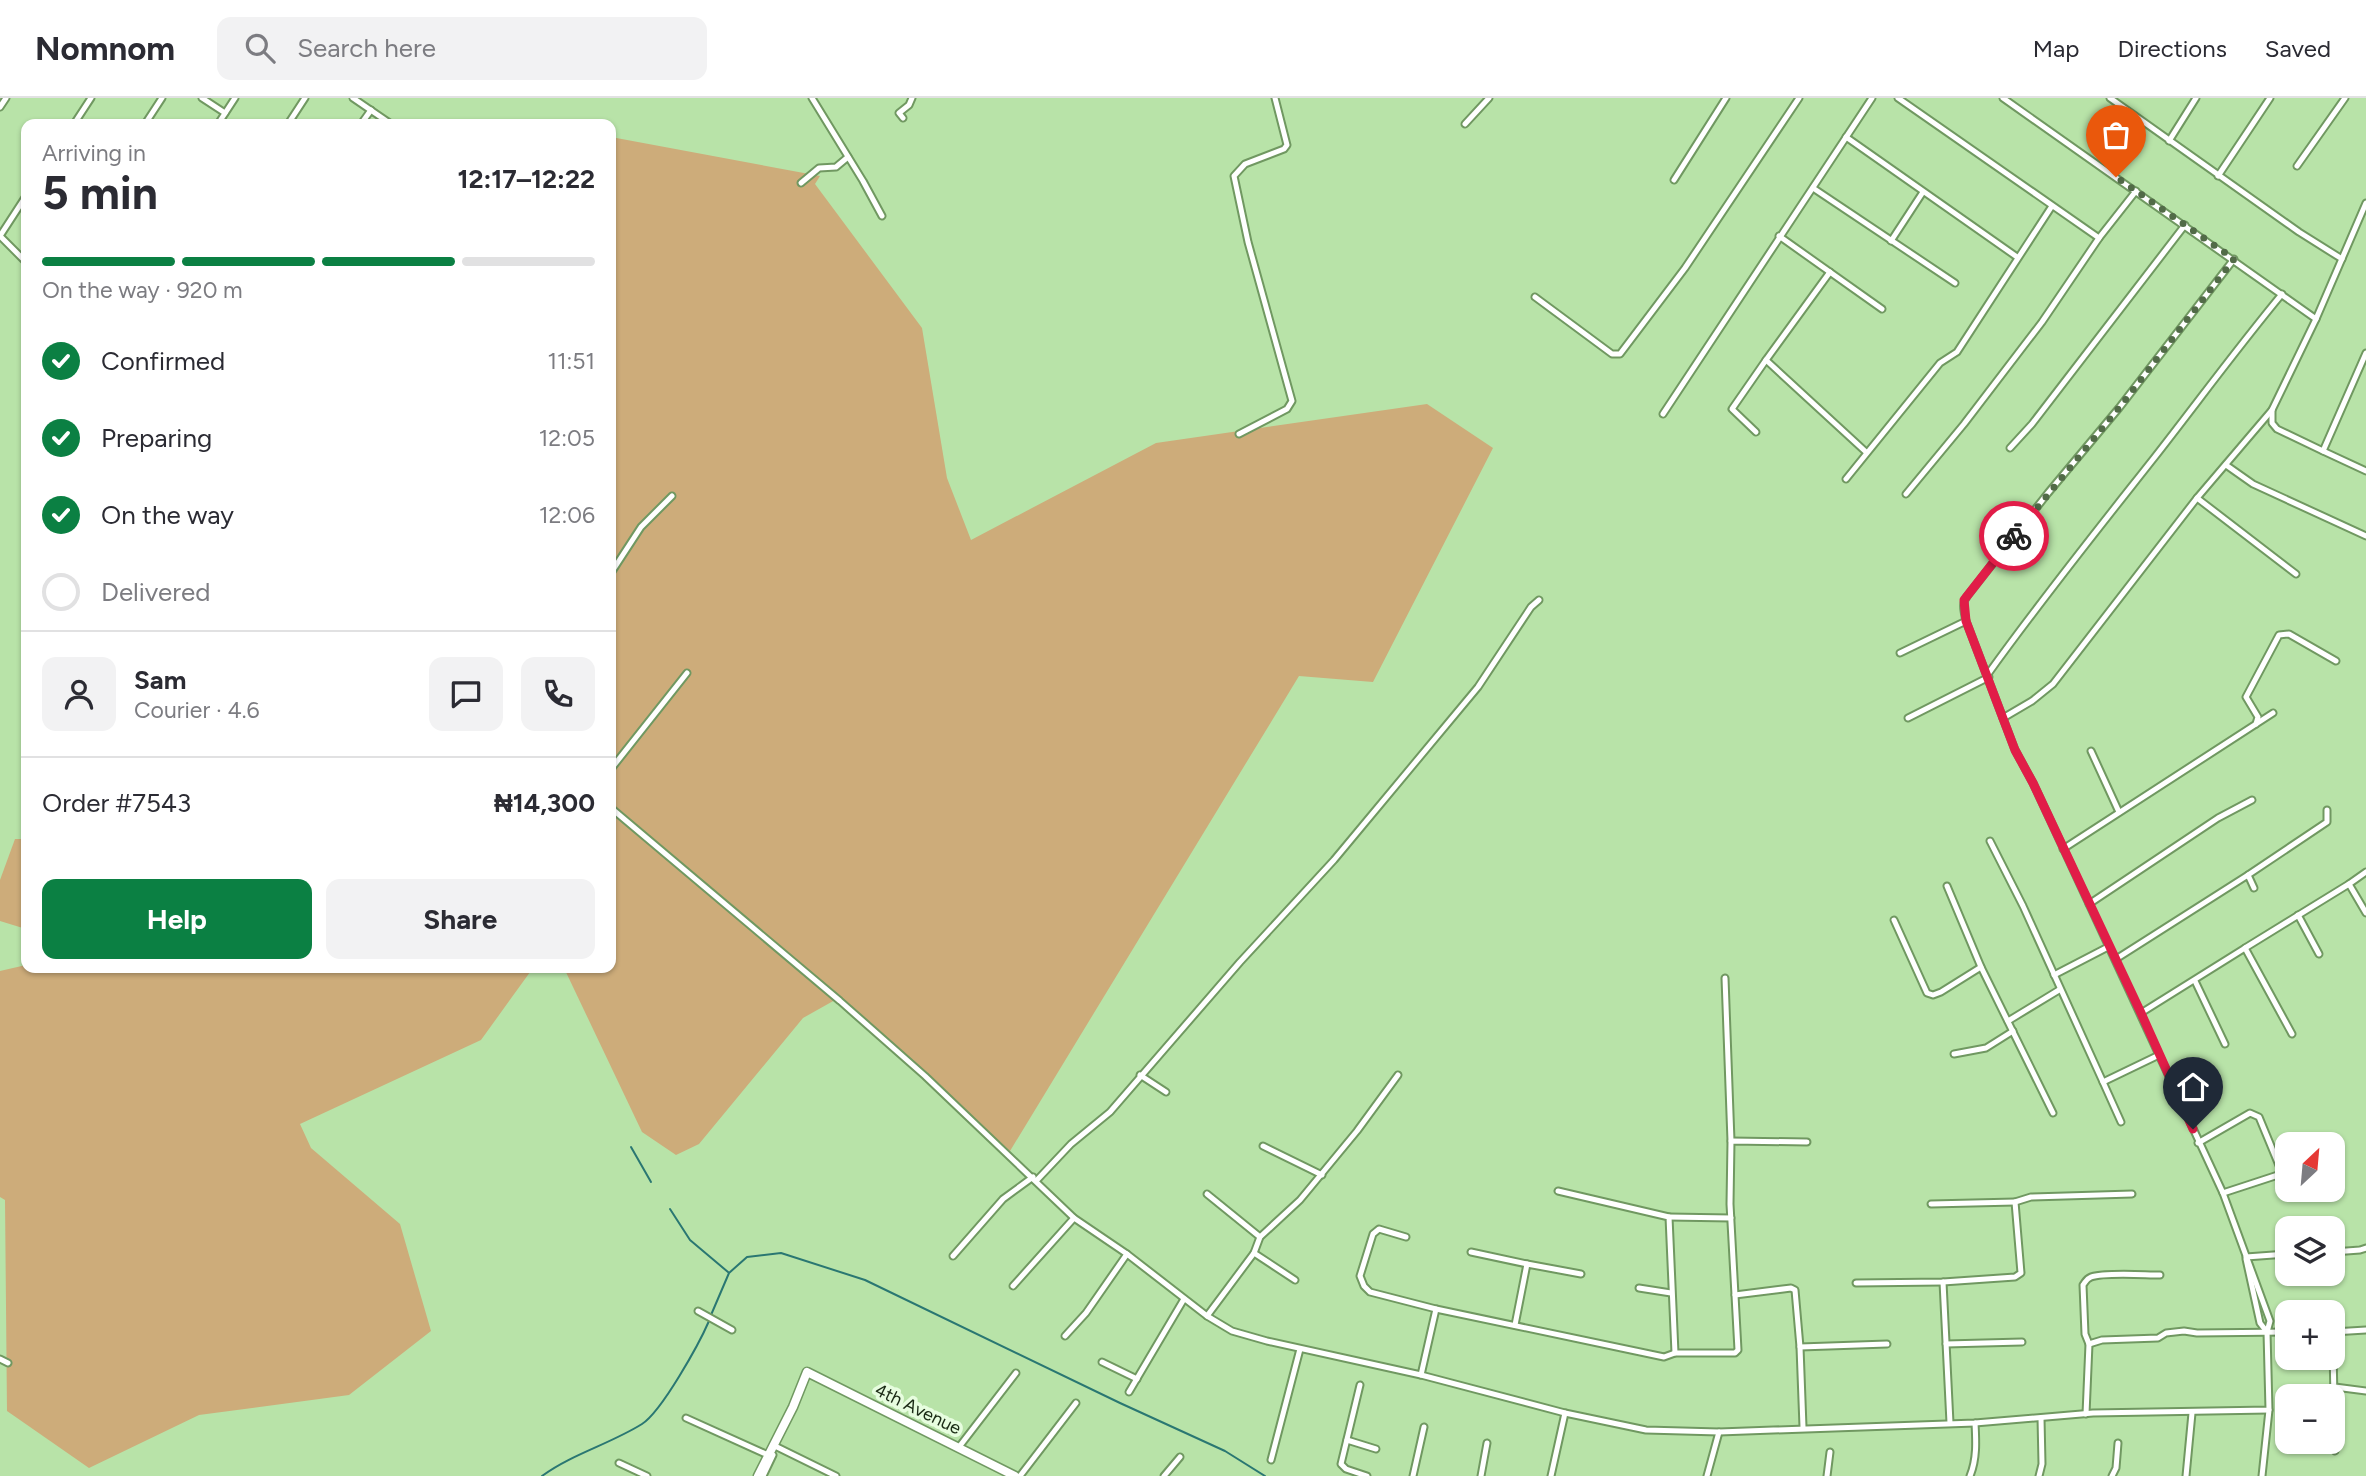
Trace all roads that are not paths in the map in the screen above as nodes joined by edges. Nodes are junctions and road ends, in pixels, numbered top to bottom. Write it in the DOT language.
graph roads {
  1 [pos="6,98"];
  2 [pos="91,98"];
  3 [pos="162,98"];
  4 [pos="202,98"];
  5 [pos="235,98"];
  6 [pos="305,98"];
  7 [pos="354,98"];
  8 [pos="812,98"];
  9 [pos="912,98"];
  10 [pos="1275,98"];
  11 [pos="1489,98"];
  12 [pos="1726,98"];
  13 [pos="1799,98"];
  14 [pos="1872,98"];
  15 [pos="1898,98"];
  16 [pos="2003,98"];
  17 [pos="2110,98"];
  18 [pos="2196,98"];
  19 [pos="2270,98"];
  20 [pos="2345,98"];
  21 [pos="0,107"];
  22 [pos="371,110"];
  23 [pos="225,113"];
  24 [pos="903,118"];
  25 [pos="77,119"];
  26 [pos="148,119"];
  27 [pos="221,119"];
  28 [pos="291,119"];
  29 [pos="365,119"];
  30 [pos="384,119"];
  31 [pos="1465,124"];
  32 [pos="1846,137"];
  33 [pos="2169,141"];
  34 [pos="848,157"];
  35 [pos="2297,166"];
  36 [pos="2218,176"];
  37 [pos="1674,180"];
  38 [pos="801,183"];
  39 [pos="1813,188"];
  40 [pos="2136,191"];
  41 [pos="1923,192"];
  42 [pos="2366,203"];
  43 [pos="21,204"];
  44 [pos="2052,206"];
  45 [pos="882,216"];
  46 [pos="2185,225"];
  47 [pos="0,236"];
  48 [pos="1779,236"];
  49 [pos="2099,239"];
  50 [pos="1891,241"];
  51 [pos="21,257"];
  52 [pos="2017,257"];
  53 [pos="2234,259"];
  54 [pos="2342,259"];
  55 [pos="1830,272"];
  56 [pos="1955,283"];
  57 [pos="2282,294"];
  58 [pos="1535,297"];
  59 [pos="1882,309"];
  60 [pos="2316,318"];
  61 [pos="2366,353"];
  62 [pos="1766,360"];
  63 [pos="2272,410"];
  64 [pos="1663,414"];
  65 [pos="1756,432"];
  66 [pos="1239,434"];
  67 [pos="2010,448"];
  68 [pos="1866,452"];
  69 [pos="2323,452"];
  70 [pos="2226,465"];
  71 [pos="2366,471"];
  72 [pos="1846,479"];
  73 [pos="1906,494"];
  74 [pos="673,496"];
  75 [pos="2197,498"];
  76 [pos="2366,536"];
  77 [pos="616,565"];
  78 [pos="2296,574"];
  79 [pos="1539,600"];
  80 [pos="1966,621"];
  81 [pos="1900,653"];
  82 [pos="2336,661"];
  83 [pos="687,673"];
  84 [pos="1988,675"];
  85 [pos="2273,713"];
  86 [pos="1908,718"];
  87 [pos="2003,718"];
  88 [pos="2256,724"];
  89 [pos="2091,751"];
  90 [pos="616,763"];
  91 [pos="2252,800"];
  92 [pos="2327,810"];
  93 [pos="616,812"];
  94 [pos="2119,812"];
  95 [pos="1990,841"];
  96 [pos="2063,849"];
  97 [pos="2366,872"];
  98 [pos="2248,875"];
  99 [pos="2349,884"];
  100 [pos="1947,886"];
  101 [pos="2254,888"];
  102 [pos="2089,904"];
  103 [pos="2366,913"];
  104 [pos="2298,915"];
  105 [pos="1895,920"];
  106 [pos="2108,947"];
  107 [pos="2245,948"];
  108 [pos="2319,954"];
  109 [pos="2116,959"];
  110 [pos="1981,967"];
  111 [pos="2054,975"];
  112 [pos="1725,978"];
  113 [pos="2195,981"];
  114 [pos="2059,990"];
  115 [pos="2141,1013"];
  116 [pos="2008,1021"];
  117 [pos="2013,1031"];
  118 [pos="2292,1034"];
  119 [pos="2225,1044"];
  120 [pos="1954,1054"];
  121 [pos="2159,1055"];
  122 [pos="1140,1075"];
  123 [pos="1398,1075"];
  124 [pos="2103,1082"];
  125 [pos="1166,1092"];
  126 [pos="2053,1113"];
  127 [pos="2121,1122"];
  128 [pos="1731,1141"];
  129 [pos="1807,1142"];
  130 [pos="2198,1143"];
  131 [pos="1263,1146"];
  132 [pos="2275,1153"];
  133 [pos="1322,1175"];
  134 [pos="1035,1178"];
  135 [pos="2275,1178"];
  136 [pos="1559,1191"];
  137 [pos="1207,1194"];
  138 [pos="2132,1194"];
  139 [pos="2223,1194"];
  140 [pos="2015,1202"];
  141 [pos="1931,1204"];
  142 [pos="1669,1217"];
  143 [pos="1074,1218"];
  144 [pos="1731,1218"];
  145 [pos="1260,1237"];
  146 [pos="1406,1237"];
  147 [pos="2366,1248"];
  148 [pos="2345,1251"];
  149 [pos="1471,1252"];
  150 [pos="1254,1253"];
  151 [pos="1127,1254"];
  152 [pos="2275,1255"];
  153 [pos="953,1256"];
  154 [pos="2246,1257"];
  155 [pos="1527,1264"];
  156 [pos="1581,1274"];
  157 [pos="2160,1275"];
  158 [pos="1295,1280"];
  159 [pos="1943,1282"];
  160 [pos="1856,1283"];
  161 [pos="1013,1286"];
  162 [pos="1639,1288"];
  163 [pos="1671,1293"];
  164 [pos="1734,1295"];
  165 [pos="1184,1299"];
  166 [pos="1436,1310"];
  167 [pos="698,1311"];
  168 [pos="1207,1316"];
  169 [pos="1515,1325"];
  170 [pos="732,1330"];
  171 [pos="2366,1330"];
  172 [pos="2345,1331"];
  173 [pos="2266,1332"];
  174 [pos="2275,1332"];
  175 [pos="1065,1336"];
  176 [pos="2022,1342"];
  177 [pos="1887,1343"];
  178 [pos="2089,1344"];
  179 [pos="1945,1345"];
  180 [pos="1800,1347"];
  181 [pos="1300,1349"];
  182 [pos="1675,1353"];
  183 [pos="0,1359"];
  184 [pos="1102,1362"];
  185 [pos="8,1363"];
  186 [pos="1016,1373"];
  187 [pos="1421,1375"];
  188 [pos="1137,1379"];
  189 [pos="1360,1385"];
  190 [pos="2345,1388"];
  191 [pos="2366,1391"];
  192 [pos="1129,1392"];
  193 [pos="1076,1403"];
  194 [pos="793,1408"];
  195 [pos="2269,1410"];
  196 [pos="1564,1413"];
  197 [pos="2192,1413"];
  198 [pos="2086,1414"];
  199 [pos="686,1418"];
  200 [pos="2041,1418"];
  201 [pos="1950,1423"];
  202 [pos="1975,1423"];
  203 [pos="1424,1427"];
  204 [pos="1803,1427"];
  205 [pos="1719,1432"];
  206 [pos="1347,1440"];
  207 [pos="1488,1443"];
  208 [pos="2119,1443"];
  209 [pos="777,1447"];
  210 [pos="960,1447"];
  211 [pos="1376,1449"];
  212 [pos="1830,1452"];
  213 [pos="768,1455"];
  214 [pos="1180,1457"];
  215 [pos="1271,1460"];
  216 [pos="619,1463"];
  217 [pos="647,1476"];
  218 [pos="761,1476"];
  219 [pos="836,1476"];
  220 [pos="1018,1476"];
  221 [pos="1164,1476"];
  222 [pos="1367,1476"];
  223 [pos="1413,1476"];
  224 [pos="1480,1476"];
  225 [pos="1551,1476"];
  226 [pos="1707,1476"];
  227 [pos="1827,1476"];
  228 [pos="1970,1476"];
  229 [pos="2039,1476"];
  230 [pos="2112,1476"];
  231 [pos="2186,1476"];
  232 [pos="2262,1476"];
  1 -- 21 [label="street"];
  2 -- 25 [label="street"];
  3 -- 26 [label="street"];
  4 -- 23 [label="street"];
  5 -- 23 [label="street"];
  6 -- 28 [label="street"];
  7 -- 22 [label="street"];
  8 -- 34 [label="street"];
  9 -- 24 [label="street"];
  10 -- 66 [label="street"];
  11 -- 31 [label="street"];
  12 -- 37 [label="street"];
  13 -- 58 [label="street"];
  14 -- 32 [label="street"];
  15 -- 44 [label="street"];
  16 -- 40 [label="street"];
  17 -- 33 [label="street"];
  18 -- 33 [label="street"];
  19 -- 36 [label="street"];
  20 -- 35 [label="street"];
  22 -- 29 [label="street"];
  22 -- 30 [label="street"];
  23 -- 27 [label="street"];
  32 -- 39 [label="street"];
  32 -- 41 [label="street"];
  33 -- 36 [label="street"];
  34 -- 38 [label="street"];
  34 -- 45 [label="street"];
  36 -- 54 [label="street"];
  39 -- 48 [label="street"];
  39 -- 50 [label="street"];
  40 -- 46 [label="street"];
  40 -- 49 [label="street"];
  41 -- 50 [label="street"];
  41 -- 52 [label="street"];
  42 -- 54 [label="street"];
  43 -- 47 [label="street"];
  44 -- 49 [label="street"];
  44 -- 52 [label="street"];
  46 -- 53 [label="street"];
  46 -- 67 [label="street"];
  47 -- 51 [label="street"];
  48 -- 55 [label="street"];
  48 -- 64 [label="street"];
  49 -- 73 [label="street"];
  50 -- 56 [label="street"];
  52 -- 68 [label="street"];
  53 -- 57 [label="street"];
  53 -- 80 [label="street"];
  54 -- 60 [label="street"];
  55 -- 59 [label="street"];
  55 -- 62 [label="street"];
  57 -- 60 [label="street"];
  57 -- 84 [label="street"];
  60 -- 63 [label="street"];
  61 -- 69 [label="street"];
  62 -- 65 [label="street"];
  62 -- 68 [label="street"];
  63 -- 69 [label="street"];
  63 -- 70 [label="street"];
  68 -- 72 [label="street"];
  69 -- 71 [label="street"];
  70 -- 75 [label="street"];
  70 -- 76 [label="street"];
  74 -- 77 [label="street"];
  75 -- 78 [label="street"];
  75 -- 87 [label="street"];
  79 -- 122 [label="street"];
  80 -- 81 [label="street"];
  80 -- 84 [label="street"];
  82 -- 88 [label="street"];
  83 -- 90 [label="street"];
  84 -- 86 [label="street"];
  84 -- 87 [label="street"];
  85 -- 88 [label="street"];
  87 -- 96 [label="street"];
  88 -- 94 [label="street"];
  89 -- 94 [label="street"];
  91 -- 102 [label="street"];
  92 -- 98 [label="street"];
  93 -- 134 [label="street"];
  94 -- 96 [label="street"];
  95 -- 111 [label="street"];
  96 -- 102 [label="street"];
  97 -- 99 [label="street"];
  98 -- 101 [label="street"];
  98 -- 109 [label="street"];
  99 -- 103 [label="street"];
  99 -- 104 [label="street"];
  100 -- 110 [label="street"];
  102 -- 106 [label="street"];
  104 -- 107 [label="street"];
  104 -- 108 [label="street"];
  105 -- 110 [label="street"];
  106 -- 109 [label="street"];
  106 -- 111 [label="street"];
  107 -- 113 [label="street"];
  107 -- 118 [label="street"];
  109 -- 115 [label="street"];
  110 -- 116 [label="street"];
  111 -- 114 [label="street"];
  112 -- 128 [label="street"];
  113 -- 115 [label="street"];
  113 -- 119 [label="street"];
  114 -- 116 [label="street"];
  114 -- 124 [label="street"];
  115 -- 121 [label="street"];
  116 -- 117 [label="street"];
  117 -- 120 [label="street"];
  117 -- 126 [label="street"];
  121 -- 124 [label="street"];
  121 -- 130 [label="street"];
  122 -- 125 [label="street"];
  122 -- 134 [label="street"];
  123 -- 133 [label="street"];
  124 -- 127 [label="street"];
  128 -- 129 [label="street"];
  128 -- 144 [label="street"];
  130 -- 132 [label="street"];
  130 -- 139 [label="street"];
  131 -- 133 [label="street"];
  133 -- 145 [label="street"];
  134 -- 143 [label="street"];
  134 -- 153 [label="street"];
  135 -- 139 [label="street"];
  136 -- 142 [label="street"];
  137 -- 145 [label="street"];
  138 -- 140 [label="street"];
  139 -- 154 [label="street"];
  140 -- 141 [label="street"];
  140 -- 159 [label="street"];
  142 -- 144 [label="street"];
  142 -- 163 [label="street"];
  143 -- 151 [label="street"];
  143 -- 161 [label="street"];
  144 -- 164 [label="street"];
  145 -- 150 [label="street"];
  146 -- 166 [label="street"];
  147 -- 148 [label="street"];
  149 -- 155 [label="street"];
  150 -- 158 [label="street"];
  150 -- 168 [label="street"];
  151 -- 165 [label="street"];
  151 -- 175 [label="street"];
  152 -- 154 [label="street"];
  154 -- 173 [label="street"];
  155 -- 156 [label="street"];
  155 -- 169 [label="street"];
  157 -- 178 [label="street"];
  159 -- 160 [label="street"];
  159 -- 179 [label="street"];
  162 -- 163 [label="street"];
  163 -- 182 [label="street"];
  164 -- 180 [label="street"];
  164 -- 182 [label="street"];
  165 -- 168 [label="street"];
  165 -- 188 [label="street"];
  166 -- 169 [label="street"];
  166 -- 187 [label="street"];
  167 -- 170 [label="street"];
  168 -- 181 [label="street"];
  169 -- 182 [label="street"];
  171 -- 172 [label="street"];
  173 -- 174 [label="street"];
  173 -- 178 [label="street"];
  173 -- 195 [label="street"];
  176 -- 179 [label="street"];
  177 -- 180 [label="street"];
  178 -- 198 [label="street"];
  179 -- 201 [label="street"];
  180 -- 204 [label="street"];
  181 -- 187 [label="street"];
  181 -- 215 [label="street"];
  183 -- 185 [label="street"];
  184 -- 188 [label="street"];
  186 -- 210 [label="street"];
  187 -- 196 [label="street"];
  188 -- 192 [label="street"];
  189 -- 206 [label="street"];
  190 -- 191 [label="street"];
  193 -- 220 [label="street"];
  194 -- 209 [label="street"];
  194 -- 210 [label="main road, 4th Avenue"];
  194 -- 213 [label="main road"];
  195 -- 197 [label="street"];
  195 -- 232 [label="street"];
  196 -- 205 [label="street"];
  196 -- 225 [label="street"];
  197 -- 198 [label="street"];
  197 -- 231 [label="street"];
  198 -- 200 [label="street"];
  199 -- 213 [label="street"];
  200 -- 202 [label="street"];
  200 -- 229 [label="street"];
  201 -- 202 [label="street"];
  201 -- 204 [label="street"];
  202 -- 228 [label="street"];
  203 -- 223 [label="street"];
  204 -- 205 [label="street"];
  205 -- 226 [label="street"];
  206 -- 211 [label="street"];
  206 -- 222 [label="street"];
  207 -- 224 [label="street"];
  208 -- 230 [label="street"];
  209 -- 218 [label="street"];
  209 -- 219 [label="street"];
  210 -- 220 [label="main road, 4th Avenue"];
  212 -- 227 [label="street"];
  213 -- 218 [label="main road"];
  214 -- 221 [label="street"];
  216 -- 217 [label="street"];
}
